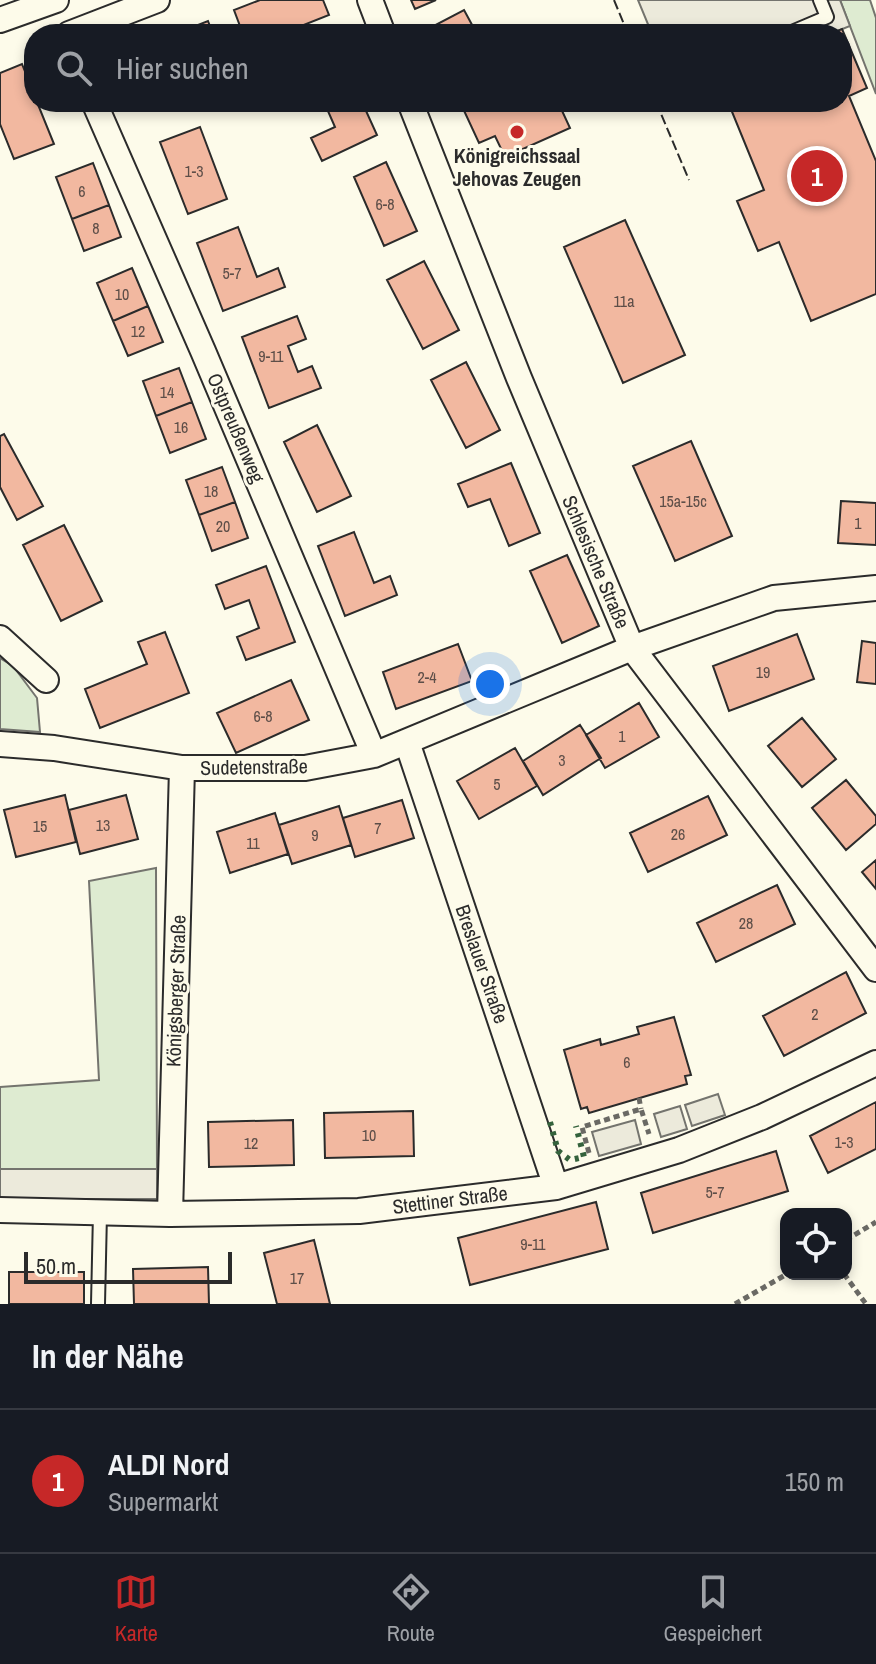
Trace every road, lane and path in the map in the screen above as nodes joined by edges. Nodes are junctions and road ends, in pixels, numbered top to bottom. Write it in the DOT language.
graph roads {
  1 [pos="58,0"];
  2 [pos="157,0"];
  3 [pos="370,0"];
  4 [pos="820,0"];
  5 [pos="0,20"];
  6 [pos="64,24"];
  7 [pos="93,24"];
  8 [pos="379,24"];
  9 [pos="811,24"];
  10 [pos="98,112"];
  11 [pos="414,112"];
  12 [pos="876,588"];
  13 [pos="0,638"];
  14 [pos="632,648"];
  15 [pos="46,680"];
  16 [pos="407,742"];
  17 [pos="0,744"];
  18 [pos="374,755"];
  19 [pos="182,768"];
  20 [pos="876,969"];
  21 [pos="876,1063"];
  22 [pos="639,1098"];
  23 [pos="641,1109"];
  24 [pos="652,1143"];
  25 [pos="592,1161"];
  26 [pos="556,1187"];
  27 [pos="0,1210"];
  28 [pos="100,1213"];
  29 [pos="170,1214"];
  30 [pos="876,1222"];
  31 [pos="852,1236"];
  32 [pos="780,1278"];
  33 [pos="848,1280"];
  34 [pos="98,1304"];
  35 [pos="735,1304"];
  36 [pos="866,1304"];
  1 -- 5 [label="street"];
  1 -- 6 [label="street"];
  2 -- 7 [label="street"];
  3 -- 8 [label="street"];
  4 -- 9 [label="lane"];
  10 -- 18 [label="street, Ostpreußenweg"];
  11 -- 14 [label="street, Schlesische Straße"];
  12 -- 14 [label="street, Sudetenstraße"];
  13 -- 15 [label="street"];
  14 -- 16 [label="street, Sudetenstraße"];
  14 -- 20 [label="street, Schlesische Straße"];
  16 -- 18 [label="street, Sudetenstraße"];
  16 -- 26 [label="street, Breslauer Straße"];
  17 -- 19 [label="street, Sudetenstraße"];
  18 -- 19 [label="street, Sudetenstraße"];
  19 -- 29 [label="street, Königsberger Straße"];
  21 -- 26 [label="street, Stettiner Straße"];
  22 -- 23 [label="path"];
  23 -- 24 [label="path"];
  23 -- 25 [label="path"];
  26 -- 29 [label="street, Stettiner Straße"];
  27 -- 28 [label="street, Stettiner Straße"];
  28 -- 29 [label="street, Stettiner Straße"];
  28 -- 34 [label="lane"];
  30 -- 31 [label="path"];
  32 -- 35 [label="path"];
  33 -- 36 [label="path"];
}
